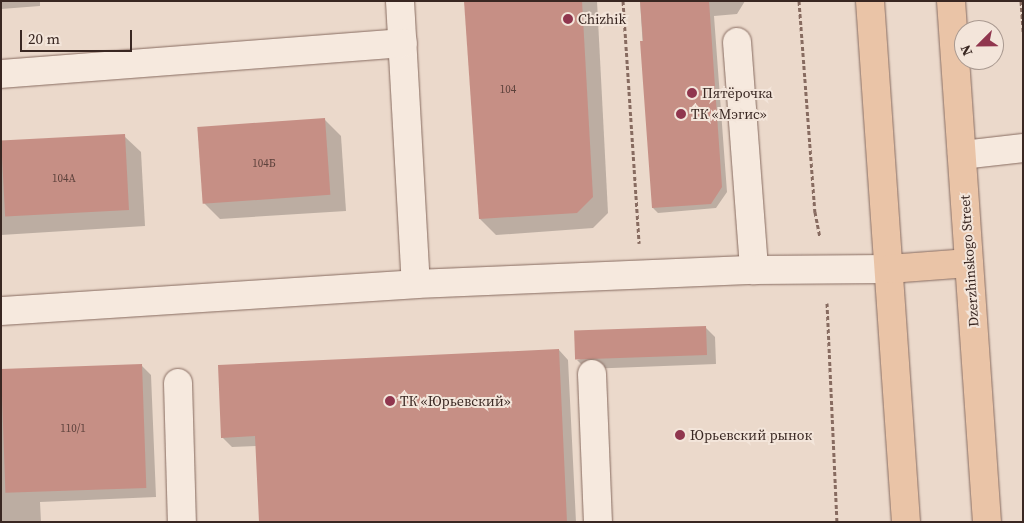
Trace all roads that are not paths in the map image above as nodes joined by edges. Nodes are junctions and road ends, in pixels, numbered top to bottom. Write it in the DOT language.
graph roads {
  1 [pos="400,1"];
  2 [pos="870,1"];
  3 [pos="951,1"];
  4 [pos="737,42"];
  5 [pos="403,43"];
  6 [pos="1,74"];
  7 [pos="1023,148"];
  8 [pos="962,154"];
  9 [pos="969,263"];
  10 [pos="889,269"];
  11 [pos="754,270"];
  12 [pos="416,284"];
  13 [pos="1,311"];
  14 [pos="592,374"];
  15 [pos="178,384"];
  16 [pos="182,522"];
  17 [pos="598,522"];
  18 [pos="906,522"];
  19 [pos="987,522"];
  1 -- 5 [label="lane"];
  2 -- 10 [label="main road"];
  3 -- 8 [label="main road, Dzerzhinskogo Street"];
  4 -- 11 [label="lane"];
  5 -- 6 [label="lane"];
  5 -- 12 [label="lane"];
  7 -- 8 [label="lane"];
  8 -- 9 [label="main road, Dzerzhinskogo Street"];
  9 -- 10 [label="main road"];
  9 -- 19 [label="main road, Dzerzhinskogo Street"];
  10 -- 11 [label="lane"];
  10 -- 18 [label="main road"];
  11 -- 12 [label="lane"];
  12 -- 13 [label="lane"];
  14 -- 17 [label="lane"];
  15 -- 16 [label="lane"];
}
